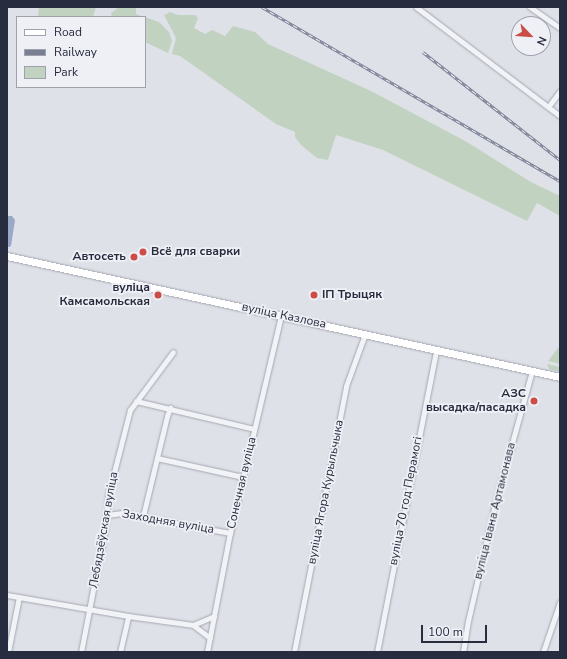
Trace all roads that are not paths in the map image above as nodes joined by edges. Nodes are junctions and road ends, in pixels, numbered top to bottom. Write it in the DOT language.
graph roads {
  1 [pos="416,7"];
  2 [pos="530,7"];
  3 [pos="538,9"];
  4 [pos="560,28"];
  5 [pos="560,92"];
  6 [pos="548,107"];
  7 [pos="560,116"];
  8 [pos="7,256"];
  9 [pos="281,315"];
  10 [pos="365,334"];
  11 [pos="436,350"];
  12 [pos="173,352"];
  13 [pos="532,371"];
  14 [pos="560,377"];
  15 [pos="136,400"];
  16 [pos="170,408"];
  17 [pos="254,429"];
  18 [pos="157,458"];
  19 [pos="243,477"];
  20 [pos="107,515"];
  21 [pos="143,516"];
  22 [pos="230,533"];
  23 [pos="7,595"];
  24 [pos="19,597"];
  25 [pos="560,602"];
  26 [pos="89,609"];
  27 [pos="128,616"];
  28 [pos="214,616"];
  29 [pos="193,625"];
  30 [pos="210,638"];
  31 [pos="8,652"];
  32 [pos="81,652"];
  33 [pos="120,652"];
  34 [pos="207,652"];
  35 [pos="294,652"];
  36 [pos="377,652"];
  37 [pos="463,652"];
  38 [pos="543,652"];
  1 -- 6 [label="street"];
  2 -- 3 [label="street"];
  3 -- 4 [label="street"];
  5 -- 6 [label="street"];
  6 -- 7 [label="street"];
  8 -- 9 [label="main road, вуліца Казлова"];
  9 -- 10 [label="main road, вуліца Казлова"];
  9 -- 17 [label="street, Сонечная вуліца"];
  10 -- 11 [label="main road, вуліца Казлова"];
  10 -- 35 [label="street, вуліца Ягора Курыльчыка"];
  11 -- 13 [label="main road, вуліца Казлова"];
  11 -- 36 [label="street, вуліца 70 год Перамогі"];
  12 -- 15 [label="street, Лебядзёўская вуліца"];
  13 -- 14 [label="main road, вуліца Казлова"];
  13 -- 37 [label="street, вуліца Івана Артамонава"];
  15 -- 16 [label="street"];
  15 -- 20 [label="street, Лебядзёўская вуліца"];
  16 -- 17 [label="street"];
  16 -- 18 [label="street"];
  17 -- 19 [label="street, Сонечная вуліца"];
  18 -- 19 [label="street"];
  18 -- 21 [label="street"];
  19 -- 22 [label="street, Сонечная вуліца"];
  20 -- 21 [label="street, Заходняя вуліца"];
  20 -- 26 [label="street, Лебядзёўская вуліца"];
  21 -- 22 [label="street, Заходняя вуліца"];
  22 -- 28 [label="street, Сонечная вуліца"];
  23 -- 24 [label="street"];
  24 -- 26 [label="street"];
  24 -- 31 [label="street"];
  25 -- 38 [label="street"];
  26 -- 27 [label="street"];
  26 -- 32 [label="street, Лебядзёўская вуліца"];
  27 -- 29 [label="street"];
  27 -- 33 [label="street"];
  28 -- 29 [label="street"];
  28 -- 30 [label="street, Сонечная вуліца"];
  29 -- 30 [label="street"];
  30 -- 34 [label="street, Сонечная вуліца"];
}
